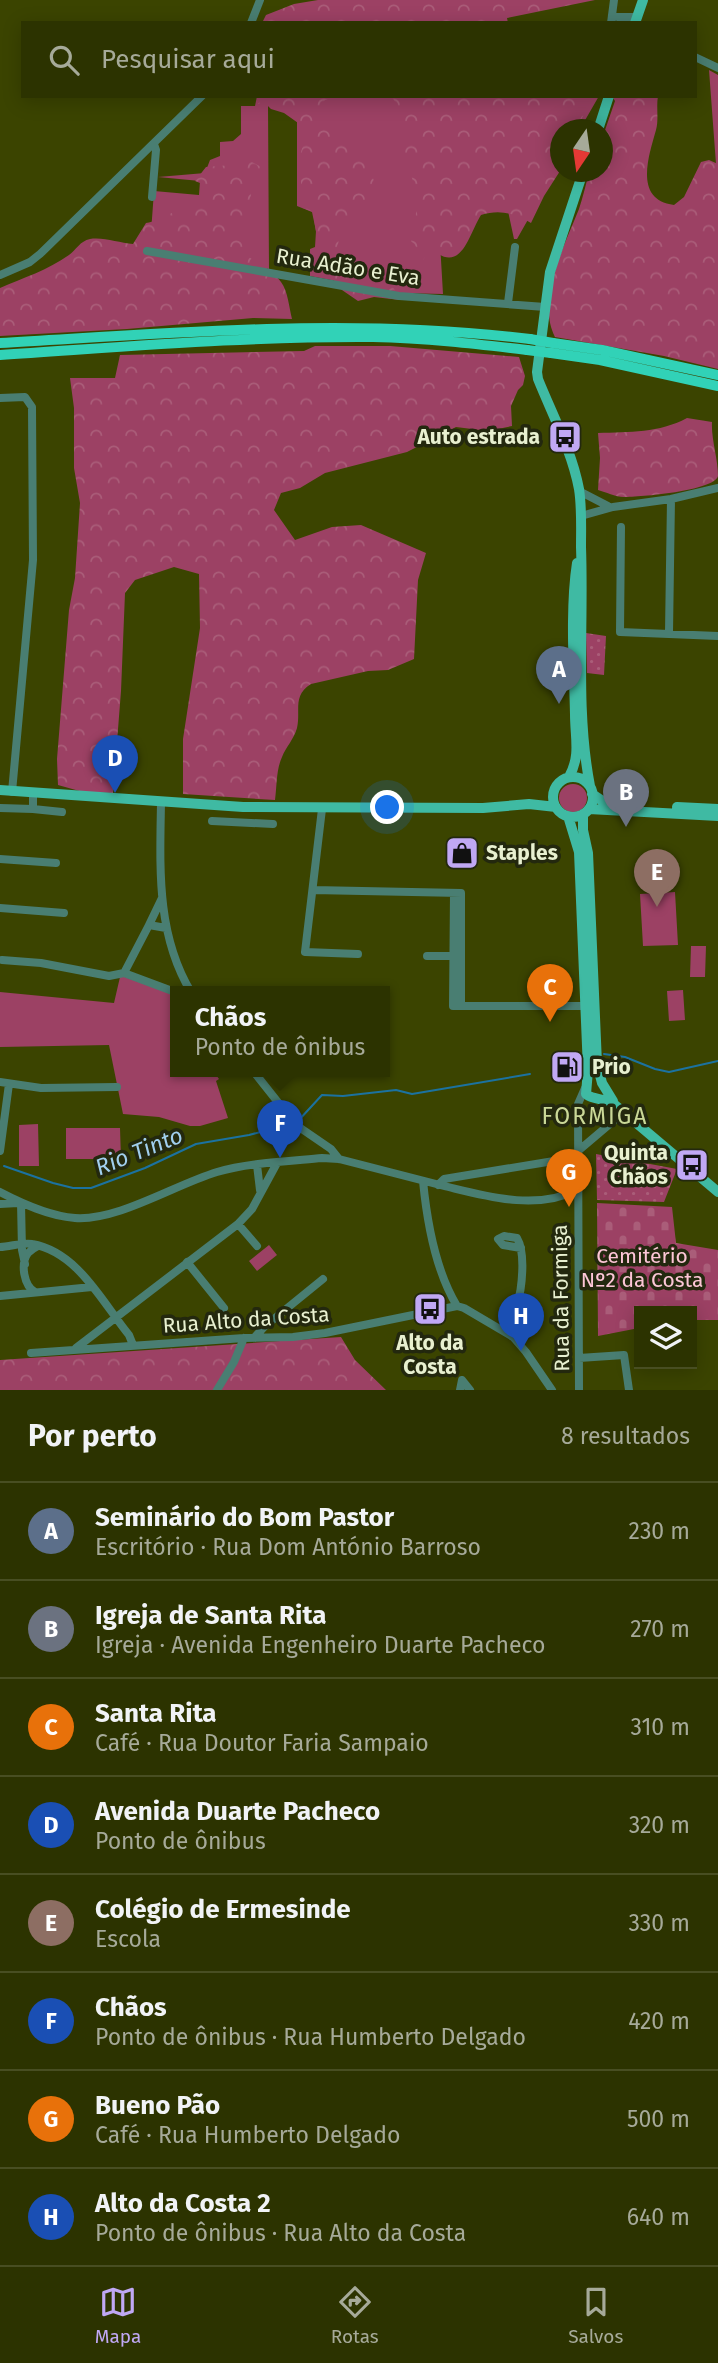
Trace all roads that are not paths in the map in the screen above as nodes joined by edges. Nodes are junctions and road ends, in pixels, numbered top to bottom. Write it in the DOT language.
graph roads {
  1 [pos="260,0"];
  2 [pos="614,0"];
  3 [pos="643,0"];
  4 [pos="611,19"];
  5 [pos="636,20"];
  6 [pos="252,21"];
  7 [pos="697,58"];
  8 [pos="718,68"];
  9 [pos="200,98"];
  10 [pos="608,98"];
  11 [pos="602,119"];
  12 [pos="154,144"];
  13 [pos="580,182"];
  14 [pos="152,197"];
  15 [pos="515,247"];
  16 [pos="147,251"];
  17 [pos="0,275"];
  18 [pos="508,303"];
  19 [pos="545,307"];
  20 [pos="0,343"];
  21 [pos="528,345"];
  22 [pos="552,348"];
  23 [pos="0,355"];
  24 [pos="718,376"];
  25 [pos="718,386"];
  26 [pos="0,398"];
  27 [pos="718,488"];
  28 [pos="579,491"];
  29 [pos="671,499"];
  30 [pos="611,507"];
  31 [pos="581,511"];
  32 [pos="621,527"];
  33 [pos="581,539"];
  34 [pos="669,633"];
  35 [pos="718,636"];
  36 [pos="569,777"];
  37 [pos="0,790"];
  38 [pos="591,790"];
  39 [pos="12,792"];
  40 [pos="553,792"];
  41 [pos="33,793"];
  42 [pos="161,802"];
  43 [pos="529,804"];
  44 [pos="243,807"];
  45 [pos="555,807"];
  46 [pos="0,808"];
  47 [pos="33,809"];
  48 [pos="322,809"];
  49 [pos="718,809"];
  50 [pos="586,811"];
  51 [pos="62,812"];
  52 [pos="568,816"];
  53 [pos="718,816"];
  54 [pos="212,821"];
  55 [pos="243,822"];
  56 [pos="273,824"];
  57 [pos="0,859"];
  58 [pos="56,863"];
  59 [pos="313,890"];
  60 [pos="454,893"];
  61 [pos="162,898"];
  62 [pos="0,908"];
  63 [pos="64,913"];
  64 [pos="149,925"];
  65 [pos="166,928"];
  66 [pos="358,954"];
  67 [pos="427,956"];
  68 [pos="453,956"];
  69 [pos="2,960"];
  70 [pos="124,973"];
  71 [pos="185,982"];
  72 [pos="181,986"];
  73 [pos="187,986"];
  74 [pos="593,986"];
  75 [pos="170,990"];
  76 [pos="457,1006"];
  77 [pos="585,1006"];
  78 [pos="595,1026"];
  79 [pos="261,1077"];
  80 [pos="5,1083"];
  81 [pos="602,1084"];
  82 [pos="586,1086"];
  83 [pos="117,1087"];
  84 [pos="596,1098"];
  85 [pos="620,1108"];
  86 [pos="578,1122"];
  87 [pos="0,1151"];
  88 [pos="578,1154"];
  89 [pos="339,1159"];
  90 [pos="277,1163"];
  91 [pos="257,1165"];
  92 [pos="423,1181"];
  93 [pos="438,1185"];
  94 [pos="260,1190"];
  95 [pos="577,1191"];
  96 [pos="0,1192"];
  97 [pos="718,1192"];
  98 [pos="564,1197"];
  99 [pos="577,1202"];
  100 [pos="21,1203"];
  101 [pos="0,1204"];
  102 [pos="238,1224"];
  103 [pos="23,1244"];
  104 [pos="38,1246"];
  105 [pos="257,1246"];
  106 [pos="0,1247"];
  107 [pos="521,1248"];
  108 [pos="187,1262"];
  109 [pos="24,1264"];
  110 [pos="323,1279"];
  111 [pos="26,1283"];
  112 [pos="92,1287"];
  113 [pos="39,1293"];
  114 [pos="19,1294"];
  115 [pos="0,1296"];
  116 [pos="457,1306"];
  117 [pos="224,1308"];
  118 [pos="115,1318"];
  119 [pos="504,1330"];
  120 [pos="93,1335"];
  121 [pos="244,1338"];
  122 [pos="254,1338"];
  123 [pos="133,1345"];
  124 [pos="97,1348"];
  125 [pos="75,1349"];
  126 [pos="31,1353"];
  127 [pos="579,1358"];
  128 [pos="217,1390"];
  129 [pos="552,1390"];
  130 [pos="579,1390"];
  131 [pos="629,1390"];
  1 -- 6 [label="street"];
  2 -- 4 [label="street"];
  3 -- 5 [label="main road"];
  4 -- 5 [label="street"];
  7 -- 8 [label="street"];
  9 -- 12 [label="street"];
  10 -- 11 [label="main road"];
  12 -- 14 [label="street"];
  12 -- 17 [label="street"];
  13 -- 19 [label="main road"];
  15 -- 18 [label="street"];
  16 -- 18 [label="street, Rua Adão e Eva"];
  18 -- 19 [label="street, Rua Adão e Eva"];
  19 -- 28 [label="main road"];
  20 -- 21 [label="highway"];
  21 -- 22 [label="highway, bridge"];
  21 -- 23 [label="highway"];
  22 -- 24 [label="highway"];
  22 -- 25 [label="highway"];
  26 -- 39 [label="street"];
  27 -- 29 [label="street"];
  28 -- 30 [label="street"];
  28 -- 31 [label="main road"];
  29 -- 30 [label="street"];
  29 -- 34 [label="street"];
  30 -- 31 [label="street"];
  31 -- 33 [label="main road"];
  32 -- 34 [label="street"];
  33 -- 36 [label="main road"];
  33 -- 38 [label="main road"];
  34 -- 35 [label="street"];
  36 -- 38 [label="main road"];
  36 -- 40 [label="main road"];
  37 -- 39 [label="main road"];
  38 -- 49 [label="main road"];
  38 -- 50 [label="main road"];
  39 -- 41 [label="main road"];
  40 -- 43 [label="main road"];
  40 -- 45 [label="main road"];
  41 -- 42 [label="main road"];
  41 -- 47 [label="street"];
  42 -- 44 [label="main road"];
  42 -- 61 [label="street"];
  43 -- 45 [label="main road"];
  43 -- 48 [label="main road"];
  44 -- 48 [label="main road"];
  44 -- 55 [label="street"];
  45 -- 52 [label="main road"];
  46 -- 47 [label="street"];
  47 -- 51 [label="street"];
  48 -- 59 [label="street"];
  50 -- 52 [label="main road"];
  50 -- 53 [label="main road"];
  50 -- 74 [label="main road"];
  52 -- 77 [label="main road"];
  54 -- 55 [label="street"];
  55 -- 56 [label="street"];
  57 -- 58 [label="street"];
  59 -- 60 [label="street"];
  59 -- 66 [label="street"];
  60 -- 68 [label="street"];
  60 -- 76 [label="street"];
  61 -- 64 [label="street"];
  61 -- 65 [label="street"];
  62 -- 63 [label="street"];
  64 -- 65 [label="street"];
  64 -- 70 [label="street"];
  65 -- 71 [label="street"];
  67 -- 68 [label="street"];
  68 -- 76 [label="street"];
  69 -- 70 [label="street"];
  70 -- 75 [label="street"];
  71 -- 72 [label="street"];
  71 -- 73 [label="street"];
  74 -- 77 [label="street"];
  74 -- 78 [label="main road"];
  76 -- 77 [label="street"];
  77 -- 78 [label="street"];
  77 -- 82 [label="main road"];
  78 -- 81 [label="main road"];
  79 -- 89 [label="street"];
  80 -- 83 [label="street"];
  80 -- 87 [label="street"];
  81 -- 82 [label="main road"];
  81 -- 84 [label="main road"];
  81 -- 85 [label="main road"];
  82 -- 84 [label="main road"];
  82 -- 86 [label="street, Rua da Formiga"];
  84 -- 85 [label="main road"];
  84 -- 86 [label="street"];
  85 -- 88 [label="street"];
  85 -- 97 [label="main road"];
  86 -- 88 [label="street, Rua da Formiga"];
  88 -- 93 [label="street"];
  88 -- 95 [label="street, Rua da Formiga"];
  89 -- 90 [label="street"];
  89 -- 92 [label="street"];
  90 -- 91 [label="street"];
  90 -- 94 [label="street"];
  91 -- 94 [label="street"];
  91 -- 100 [label="street"];
  92 -- 93 [label="street"];
  92 -- 116 [label="street"];
  93 -- 98 [label="street"];
  94 -- 102 [label="street"];
  95 -- 98 [label="street"];
  95 -- 99 [label="street, Rua da Formiga"];
  96 -- 100 [label="street"];
  98 -- 99 [label="street"];
  99 -- 127 [label="street, Rua da Formiga"];
  100 -- 101 [label="street"];
  100 -- 103 [label="street"];
  102 -- 105 [label="street"];
  102 -- 108 [label="street"];
  103 -- 104 [label="street"];
  103 -- 106 [label="street"];
  103 -- 109 [label="street"];
  104 -- 109 [label="street"];
  104 -- 112 [label="street"];
  107 -- 119 [label="street"];
  108 -- 117 [label="street"];
  108 -- 118 [label="street"];
  109 -- 111 [label="street"];
  110 -- 122 [label="street"];
  111 -- 113 [label="street"];
  111 -- 114 [label="street"];
  112 -- 113 [label="street"];
  112 -- 118 [label="street"];
  113 -- 114 [label="street"];
  114 -- 115 [label="street"];
  116 -- 119 [label="street"];
  116 -- 122 [label="street, Rua Alto da Costa"];
  118 -- 120 [label="street"];
  118 -- 123 [label="street"];
  119 -- 129 [label="street"];
  120 -- 124 [label="street"];
  120 -- 125 [label="street"];
  121 -- 122 [label="street, Rua Alto da Costa"];
  121 -- 123 [label="street, Rua Alto da Costa"];
  121 -- 128 [label="street"];
  123 -- 124 [label="street, Rua Alto da Costa"];
  124 -- 125 [label="street, Rua Alto da Costa"];
  125 -- 126 [label="street, Rua Alto da Costa"];
  127 -- 130 [label="street, Rua da Formiga"];
  127 -- 131 [label="street"];
}
